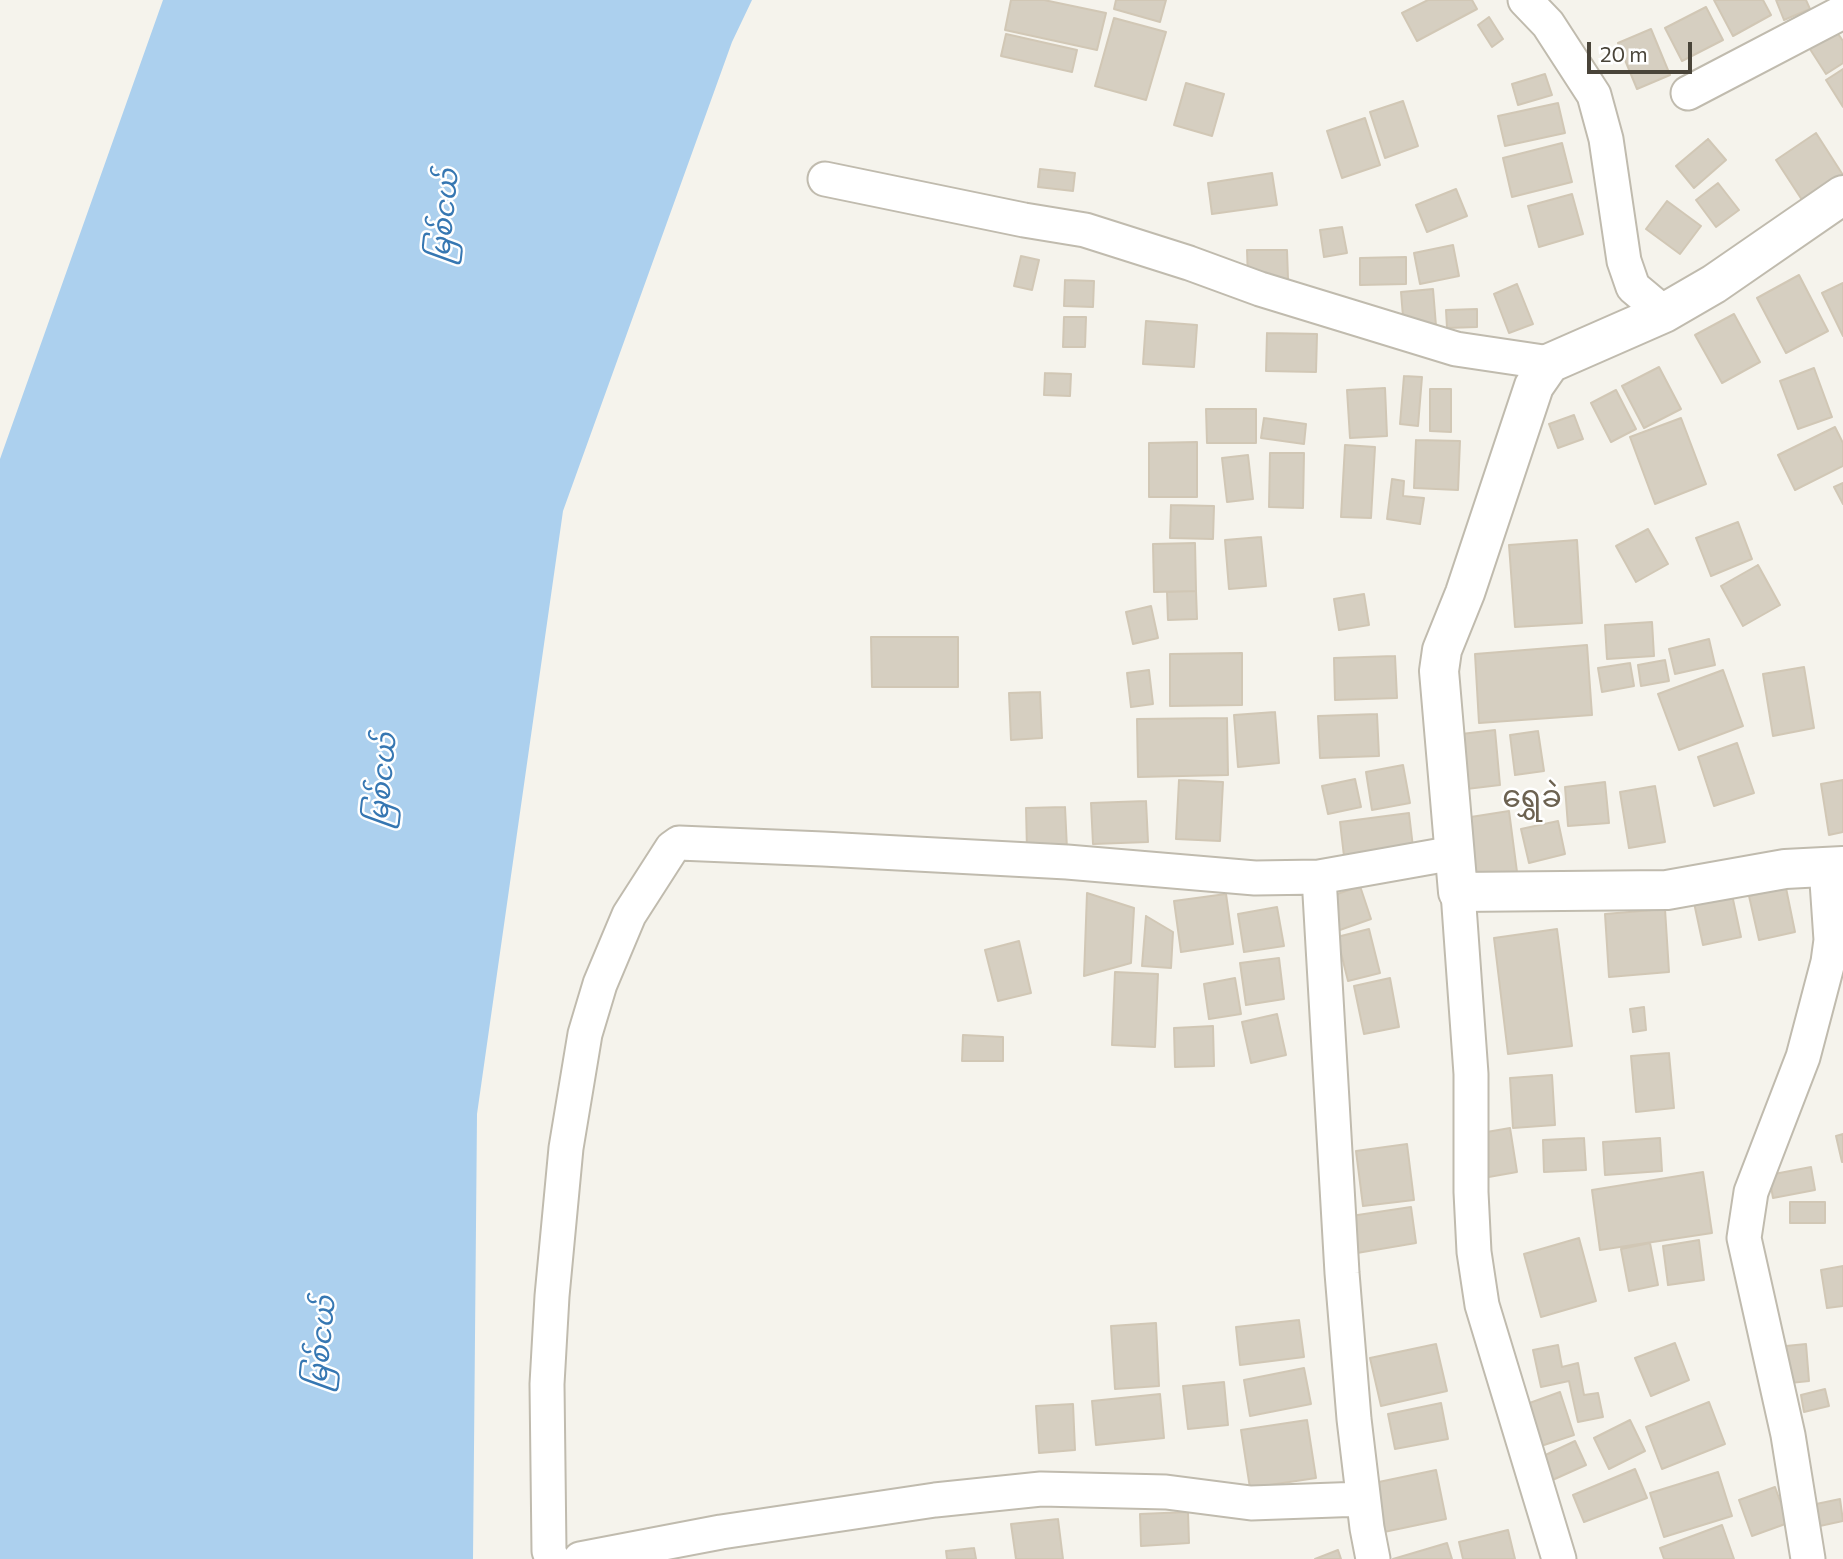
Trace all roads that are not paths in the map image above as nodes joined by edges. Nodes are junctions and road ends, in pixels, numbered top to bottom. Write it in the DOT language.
graph roads {
  1 [pos="1525,0"];
  2 [pos="1843,12"];
  3 [pos="1688,93"];
  4 [pos="825,179"];
  5 [pos="1843,195"];
  6 [pos="1664,313"];
  7 [pos="1550,363"];
  8 [pos="1454,853"];
  9 [pos="1834,866"];
  10 [pos="1319,877"];
  11 [pos="1458,892"];
  12 [pos="1363,1499"];
  13 [pos="552,1559"];
  14 [pos="580,1559"];
  15 [pos="1373,1559"];
  16 [pos="1559,1559"];
  17 [pos="1808,1559"];
  1 -- 6 [label="street"];
  2 -- 3 [label="street"];
  4 -- 7 [label="street"];
  5 -- 6 [label="street"];
  6 -- 7 [label="street"];
  7 -- 8 [label="street"];
  8 -- 10 [label="street"];
  8 -- 11 [label="street"];
  9 -- 11 [label="street"];
  9 -- 17 [label="street"];
  10 -- 12 [label="street"];
  10 -- 13 [label="street"];
  11 -- 16 [label="street"];
  12 -- 14 [label="street"];
  12 -- 15 [label="street"];
}
